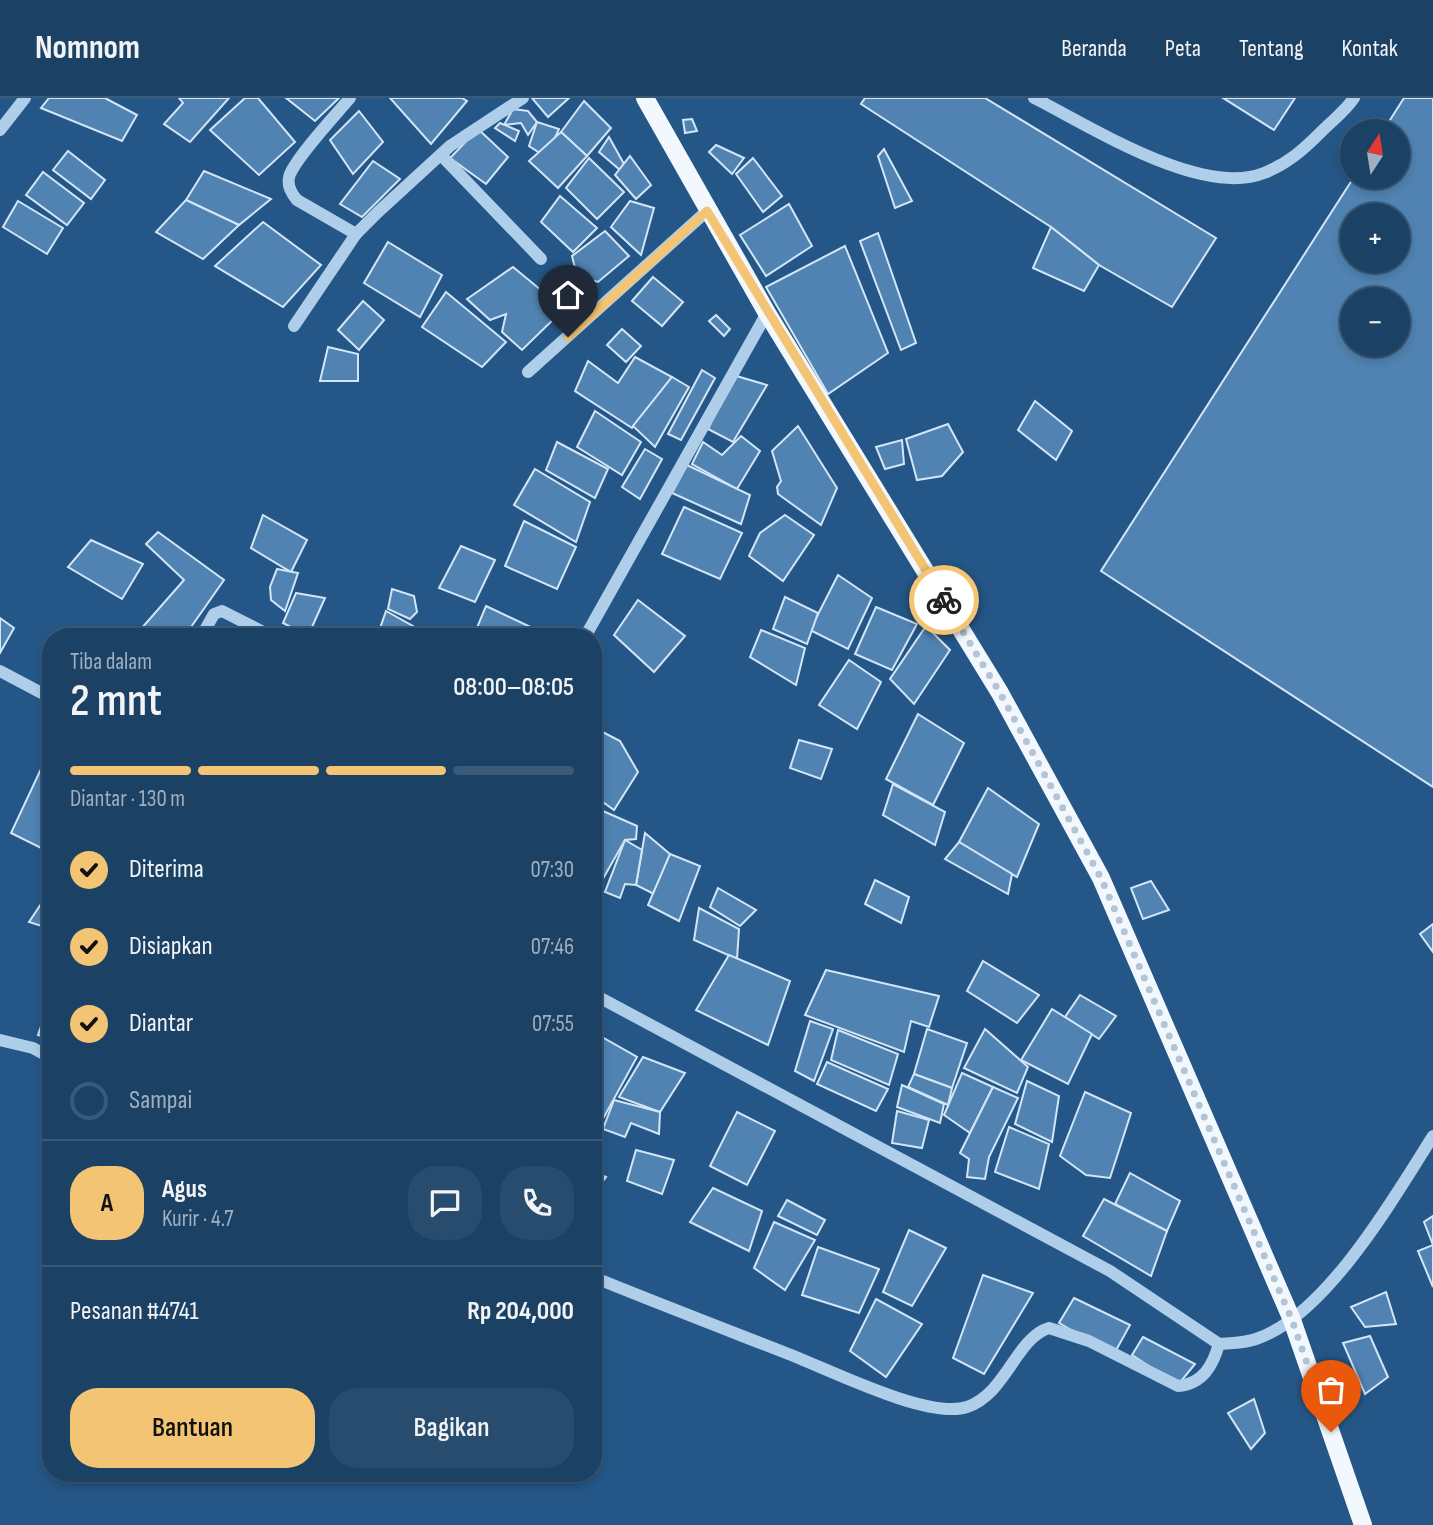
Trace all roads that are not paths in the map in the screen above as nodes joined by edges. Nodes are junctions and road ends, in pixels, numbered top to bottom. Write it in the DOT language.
graph roads {
  1 [pos="25,98"];
  2 [pos="350,98"];
  3 [pos="523,98"];
  4 [pos="645,98"];
  5 [pos="1034,98"];
  6 [pos="1354,98"];
  7 [pos="0,130"];
  8 [pos="441,155"];
  9 [pos="707,211"];
  10 [pos="356,234"];
  11 [pos="541,259"];
  12 [pos="767,313"];
  13 [pos="294,326"];
  14 [pos="528,372"];
  15 [pos="206,628"];
  16 [pos="255,628"];
  17 [pos="589,628"];
  18 [pos="0,671"];
  19 [pos="42,693"];
  20 [pos="602,999"];
  21 [pos="0,1040"];
  22 [pos="42,1053"];
  23 [pos="1433,1136"];
  24 [pos="602,1281"];
  25 [pos="1298,1315"];
  26 [pos="1219,1344"];
  27 [pos="1363,1525"];
  1 -- 7 [label="street"];
  2 -- 10 [label="street"];
  3 -- 8 [label="street"];
  4 -- 9 [label="main road"];
  5 -- 6 [label="street"];
  8 -- 10 [label="street"];
  8 -- 11 [label="street"];
  9 -- 12 [label="main road"];
  9 -- 14 [label="street"];
  10 -- 13 [label="street"];
  12 -- 17 [label="street"];
  12 -- 25 [label="main road"];
  15 -- 16 [label="street"];
  18 -- 19 [label="street"];
  20 -- 26 [label="street"];
  21 -- 22 [label="street"];
  23 -- 25 [label="street"];
  24 -- 26 [label="street"];
  25 -- 26 [label="street"];
  25 -- 27 [label="main road"];
}
